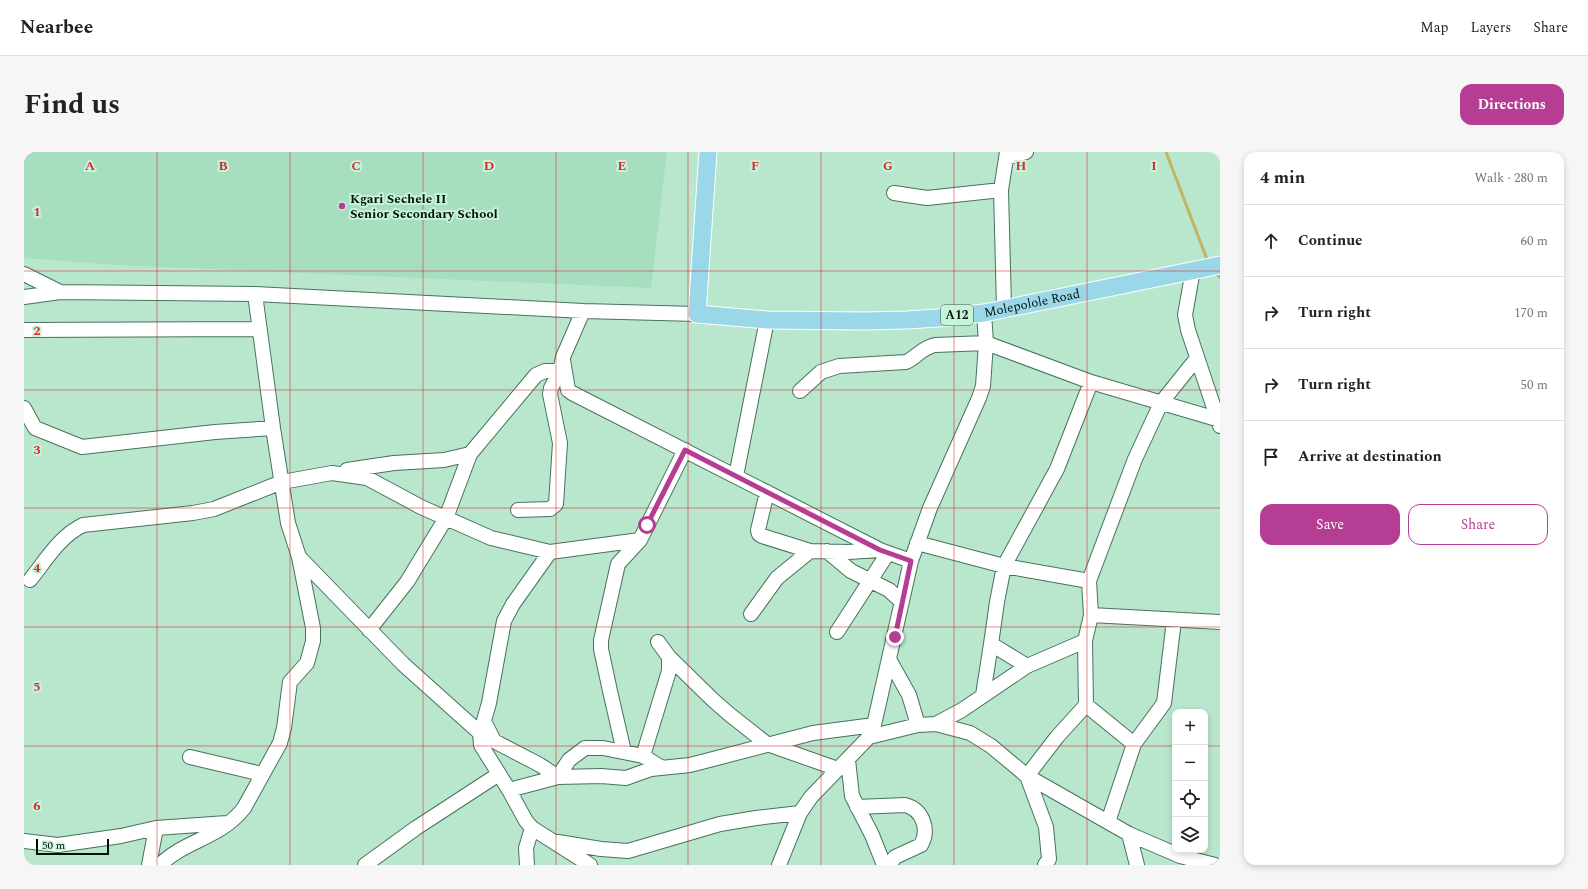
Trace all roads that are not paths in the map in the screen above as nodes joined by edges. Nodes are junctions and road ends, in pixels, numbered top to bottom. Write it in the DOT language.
graph roads {
  1 [pos="708,152"];
  2 [pos="1026,152"];
  3 [pos="1006,155"];
  4 [pos="1002,190"];
  5 [pos="894,193"];
  6 [pos="1216,266"];
  7 [pos="1193,270"];
  8 [pos="24,274"];
  9 [pos="60,292"];
  10 [pos="255,294"];
  11 [pos="24,297"];
  12 [pos="1004,308"];
  13 [pos="583,311"];
  14 [pos="984,312"];
  15 [pos="697,314"];
  16 [pos="767,320"];
  17 [pos="259,329"];
  18 [pos="24,330"];
  19 [pos="986,343"];
  20 [pos="563,357"];
  21 [pos="1197,358"];
  22 [pos="557,376"];
  23 [pos="1092,382"];
  24 [pos="568,390"];
  25 [pos="800,390"];
  26 [pos="1161,403"];
  27 [pos="24,408"];
  28 [pos="1220,422"];
  29 [pos="273,428"];
  30 [pos="685,450"];
  31 [pos="470,454"];
  32 [pos="332,473"];
  33 [pos="736,476"];
  34 [pos="282,482"];
  35 [pos="767,492"];
  36 [pos="518,510"];
  37 [pos="446,518"];
  38 [pos="640,540"];
  39 [pos="917,543"];
  40 [pos="810,551"];
  41 [pos="827,551"];
  42 [pos="884,551"];
  43 [pos="550,552"];
  44 [pos="299,557"];
  45 [pos="911,561"];
  46 [pos="1004,566"];
  47 [pos="30,580"];
  48 [pos="870,581"];
  49 [pos="1089,581"];
  50 [pos="902,602"];
  51 [pos="751,614"];
  52 [pos="1091,615"];
  53 [pos="1174,620"];
  54 [pos="1220,622"];
  55 [pos="369,630"];
  56 [pos="837,632"];
  57 [pos="1085,641"];
  58 [pos="658,642"];
  59 [pos="991,644"];
  60 [pos="669,657"];
  61 [pos="890,661"];
  62 [pos="1026,666"];
  63 [pos="983,695"];
  64 [pos="1086,705"];
  65 [pos="962,710"];
  66 [pos="936,724"];
  67 [pos="918,725"];
  68 [pos="482,727"];
  69 [pos="872,731"];
  70 [pos="970,733"];
  71 [pos="767,744"];
  72 [pos="1134,744"];
  73 [pos="624,752"];
  74 [pos="643,756"];
  75 [pos="190,757"];
  76 [pos="843,764"];
  77 [pos="662,768"];
  78 [pos="262,774"];
  79 [pos="499,774"];
  80 [pos="1027,776"];
  81 [pos="558,777"];
  82 [pos="510,790"];
  83 [pos="857,807"];
  84 [pos="800,813"];
  85 [pos="1108,822"];
  86 [pos="230,823"];
  87 [pos="156,828"];
  88 [pos="532,828"];
  89 [pos="1129,834"];
  90 [pos="24,841"];
  91 [pos="553,841"];
  92 [pos="785,851"];
  93 [pos="891,863"];
  94 [pos="1049,863"];
  95 [pos="149,865"];
  96 [pos="160,865"];
  97 [pos="365,865"];
  98 [pos="527,865"];
  99 [pos="590,865"];
  100 [pos="779,865"];
  101 [pos="788,865"];
  102 [pos="1137,865"];
  103 [pos="1215,865"];
  1 -- 15 [label="main road"];
  2 -- 3 [label="street"];
  3 -- 4 [label="street"];
  4 -- 5 [label="street"];
  4 -- 12 [label="street"];
  6 -- 7 [label="main road, Molepolole Road / A12"];
  7 -- 12 [label="main road, Molepolole Road / A12"];
  7 -- 21 [label="street"];
  8 -- 9 [label="street"];
  9 -- 10 [label="street"];
  9 -- 11 [label="street"];
  10 -- 13 [label="street"];
  10 -- 17 [label="street"];
  12 -- 14 [label="main road, Molepolole Road / A12"];
  13 -- 15 [label="street"];
  13 -- 20 [label="street"];
  14 -- 16 [label="main road, Molepolole Road / A12"];
  14 -- 19 [label="street"];
  15 -- 16 [label="main road, Molepolole Road / A12"];
  16 -- 33 [label="street"];
  17 -- 18 [label="street"];
  17 -- 29 [label="street"];
  19 -- 23 [label="street"];
  19 -- 25 [label="street"];
  19 -- 39 [label="street"];
  20 -- 22 [label="street"];
  20 -- 24 [label="street"];
  21 -- 26 [label="street"];
  21 -- 28 [label="street"];
  22 -- 24 [label="street"];
  22 -- 31 [label="street"];
  22 -- 36 [label="street"];
  23 -- 26 [label="street"];
  23 -- 46 [label="street"];
  24 -- 30 [label="street"];
  26 -- 28 [label="street"];
  26 -- 49 [label="street"];
  27 -- 29 [label="street"];
  29 -- 34 [label="street"];
  30 -- 33 [label="street"];
  30 -- 38 [label="street"];
  31 -- 32 [label="street"];
  31 -- 37 [label="street"];
  32 -- 34 [label="street"];
  32 -- 37 [label="street"];
  33 -- 35 [label="street"];
  34 -- 44 [label="street"];
  34 -- 47 [label="street"];
  35 -- 40 [label="street"];
  35 -- 42 [label="street"];
  37 -- 43 [label="street"];
  37 -- 55 [label="street"];
  38 -- 43 [label="street"];
  38 -- 73 [label="street"];
  39 -- 45 [label="street"];
  39 -- 46 [label="street"];
  40 -- 41 [label="street"];
  40 -- 51 [label="street"];
  41 -- 42 [label="street"];
  41 -- 48 [label="street"];
  42 -- 45 [label="street"];
  42 -- 48 [label="street"];
  43 -- 68 [label="street"];
  44 -- 55 [label="street"];
  44 -- 78 [label="street"];
  45 -- 50 [label="street"];
  46 -- 49 [label="street"];
  46 -- 59 [label="street"];
  48 -- 50 [label="street"];
  48 -- 56 [label="street"];
  49 -- 52 [label="street"];
  50 -- 61 [label="street"];
  52 -- 53 [label="street"];
  52 -- 57 [label="street"];
  53 -- 54 [label="street"];
  53 -- 72 [label="street"];
  55 -- 68 [label="street"];
  57 -- 62 [label="street"];
  57 -- 64 [label="street"];
  58 -- 60 [label="street"];
  59 -- 62 [label="street"];
  59 -- 63 [label="street"];
  60 -- 71 [label="street"];
  60 -- 74 [label="street"];
  61 -- 67 [label="street"];
  61 -- 69 [label="street"];
  62 -- 63 [label="street"];
  63 -- 65 [label="street"];
  64 -- 72 [label="street"];
  64 -- 80 [label="street"];
  65 -- 66 [label="street"];
  65 -- 70 [label="street"];
  66 -- 67 [label="street"];
  66 -- 70 [label="street"];
  67 -- 69 [label="street"];
  68 -- 79 [label="street"];
  68 -- 81 [label="street"];
  69 -- 71 [label="street"];
  69 -- 76 [label="street"];
  70 -- 80 [label="street"];
  71 -- 76 [label="street"];
  71 -- 77 [label="street"];
  72 -- 85 [label="street"];
  73 -- 74 [label="street"];
  73 -- 81 [label="street"];
  74 -- 77 [label="street"];
  75 -- 78 [label="street"];
  76 -- 83 [label="street"];
  76 -- 84 [label="street"];
  77 -- 81 [label="street"];
  78 -- 86 [label="street"];
  79 -- 82 [label="street"];
  79 -- 97 [label="street"];
  80 -- 85 [label="street"];
  80 -- 94 [label="street"];
  81 -- 82 [label="street"];
  82 -- 88 [label="street"];
  83 -- 93 [label="street"];
  83 -- 93 [label="street"];
  84 -- 91 [label="street"];
  84 -- 92 [label="street"];
  85 -- 89 [label="street"];
  86 -- 87 [label="street"];
  86 -- 96 [label="street"];
  87 -- 90 [label="street"];
  87 -- 95 [label="street"];
  88 -- 91 [label="street"];
  88 -- 98 [label="street"];
  89 -- 102 [label="street"];
  89 -- 103 [label="street"];
  91 -- 99 [label="street"];
  92 -- 100 [label="street"];
  92 -- 101 [label="street"];
}
